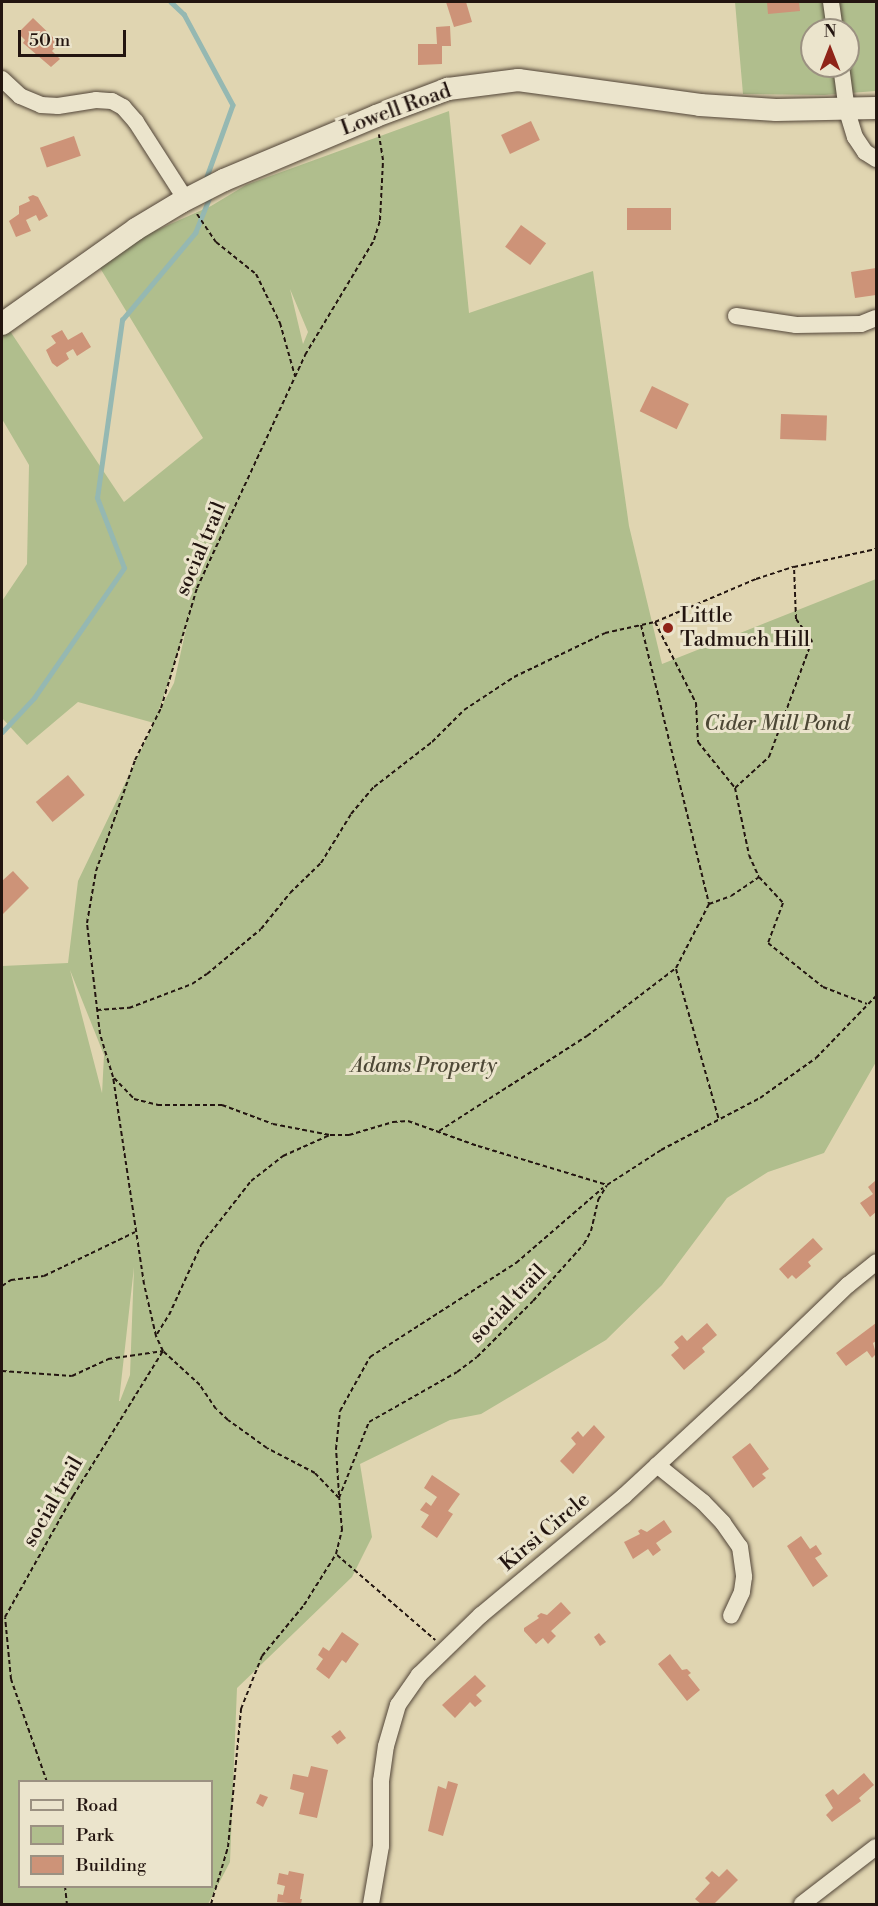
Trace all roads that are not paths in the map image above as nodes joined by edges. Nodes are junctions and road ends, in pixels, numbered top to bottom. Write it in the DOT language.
graph roads {
  1 [pos="831,2"];
  2 [pos="833,18"];
  3 [pos="843,78"];
  4 [pos="2,79"];
  5 [pos="876,108"];
  6 [pos="847,111"];
  7 [pos="876,159"];
  8 [pos="190,204"];
  9 [pos="736,316"];
  10 [pos="876,318"];
  11 [pos="2,324"];
  12 [pos="876,1262"];
  13 [pos="657,1465"];
  14 [pos="731,1616"];
  15 [pos="876,1847"];
  16 [pos="370,1905"];
  17 [pos="802,1905"];
  1 -- 2 [label="street"];
  3 -- 6 [label="street"];
  4 -- 8 [label="street"];
  5 -- 6 [label="street, Lowell Road"];
  6 -- 7 [label="street"];
  6 -- 8 [label="street, Lowell Road"];
  8 -- 11 [label="street, Lowell Road"];
  9 -- 10 [label="street"];
  12 -- 13 [label="street, Kirsi Circle"];
  13 -- 14 [label="street"];
  13 -- 16 [label="street, Kirsi Circle"];
  15 -- 17 [label="street"];
}
